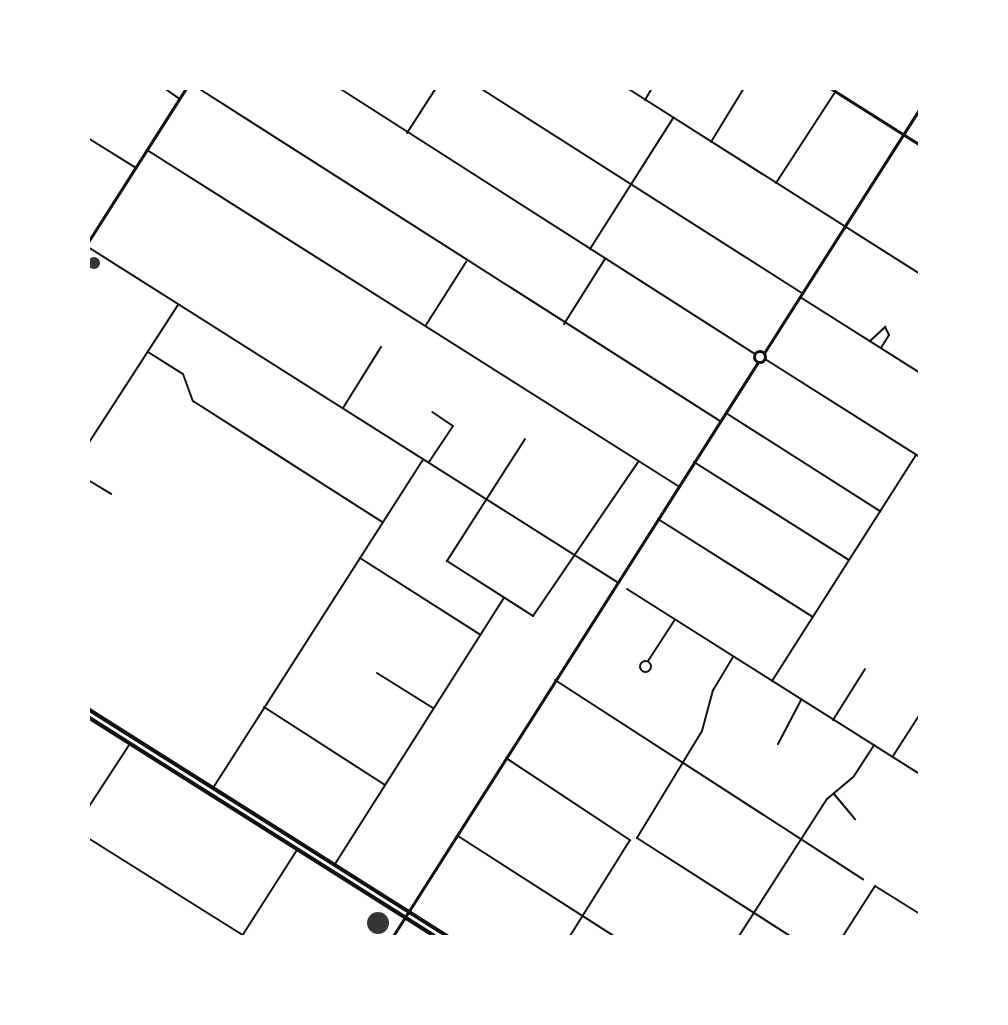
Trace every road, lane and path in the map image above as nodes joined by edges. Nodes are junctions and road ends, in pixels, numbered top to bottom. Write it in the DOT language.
graph roads {
  1 [pos="164,88"];
  2 [pos="186,88"];
  3 [pos="198,88"];
  4 [pos="339,88"];
  5 [pos="436,88"];
  6 [pos="480,88"];
  7 [pos="627,88"];
  8 [pos="652,88"];
  9 [pos="744,88"];
  10 [pos="830,88"];
  11 [pos="836,92"];
  12 [pos="180,99"];
  13 [pos="645,100"];
  14 [pos="920,108"];
  15 [pos="673,118"];
  16 [pos="407,134"];
  17 [pos="903,134"];
  18 [pos="88,138"];
  19 [pos="711,142"];
  20 [pos="920,145"];
  21 [pos="147,150"];
  22 [pos="136,168"];
  23 [pos="776,183"];
  24 [pos="631,184"];
  25 [pos="844,226"];
  26 [pos="89,241"];
  27 [pos="590,249"];
  28 [pos="605,259"];
  29 [pos="466,262"];
  30 [pos="920,274"];
  31 [pos="801,294"];
  32 [pos="179,304"];
  33 [pos="564,324"];
  34 [pos="425,326"];
  35 [pos="870,341"];
  36 [pos="381,347"];
  37 [pos="881,348"];
  38 [pos="148,352"];
  39 [pos="764,353"];
  40 [pos="755,354"];
  41 [pos="765,359"];
  42 [pos="758,362"];
  43 [pos="920,373"];
  44 [pos="343,408"];
  45 [pos="432,412"];
  46 [pos="726,413"];
  47 [pos="720,422"];
  48 [pos="525,439"];
  49 [pos="88,444"];
  50 [pos="918,456"];
  51 [pos="423,459"];
  52 [pos="638,461"];
  53 [pos="429,462"];
  54 [pos="694,462"];
  55 [pos="88,480"];
  56 [pos="678,486"];
  57 [pos="111,494"];
  58 [pos="487,499"];
  59 [pos="880,511"];
  60 [pos="657,519"];
  61 [pos="382,522"];
  62 [pos="573,555"];
  63 [pos="360,558"];
  64 [pos="849,560"];
  65 [pos="617,582"];
  66 [pos="627,589"];
  67 [pos="504,598"];
  68 [pos="813,617"];
  69 [pos="675,620"];
  70 [pos="481,635"];
  71 [pos="733,657"];
  72 [pos="648,661"];
  73 [pos="865,669"];
  74 [pos="377,673"];
  75 [pos="555,680"];
  76 [pos="772,681"];
  77 [pos="801,700"];
  78 [pos="264,707"];
  79 [pos="88,709"];
  80 [pos="434,709"];
  81 [pos="920,714"];
  82 [pos="88,717"];
  83 [pos="833,720"];
  84 [pos="134,738"];
  85 [pos="130,744"];
  86 [pos="778,744"];
  87 [pos="874,745"];
  88 [pos="893,756"];
  89 [pos="506,758"];
  90 [pos="682,762"];
  91 [pos="920,774"];
  92 [pos="385,785"];
  93 [pos="213,788"];
  94 [pos="833,793"];
  95 [pos="209,794"];
  96 [pos="88,808"];
  97 [pos="855,819"];
  98 [pos="457,836"];
  99 [pos="88,838"];
  100 [pos="801,839"];
  101 [pos="300,844"];
  102 [pos="297,850"];
  103 [pos="334,866"];
  104 [pos="330,872"];
  105 [pos="863,879"];
  106 [pos="409,912"];
  107 [pos="753,914"];
  108 [pos="920,914"];
  109 [pos="583,916"];
  110 [pos="405,918"];
  111 [pos="243,936"];
  112 [pos="393,936"];
  113 [pos="434,936"];
  114 [pos="447,936"];
  115 [pos="570,936"];
  116 [pos="614,936"];
  117 [pos="739,936"];
  118 [pos="790,936"];
  119 [pos="843,936"];
  1 -- 12 [label="street"];
  2 -- 12 [label="street"];
  3 -- 29 [label="street"];
  4 -- 16 [label="street"];
  5 -- 16 [label="street"];
  6 -- 24 [label="street"];
  7 -- 13 [label="street"];
  8 -- 13 [label="street"];
  9 -- 19 [label="street"];
  10 -- 11 [label="street"];
  11 -- 17 [label="street"];
  11 -- 23 [label="street"];
  12 -- 21 [label="street"];
  13 -- 15 [label="street"];
  14 -- 17 [label="street"];
  15 -- 19 [label="street"];
  15 -- 24 [label="street"];
  16 -- 27 [label="street"];
  17 -- 20 [label="street"];
  17 -- 25 [label="street"];
  18 -- 22 [label="street"];
  19 -- 23 [label="street"];
  21 -- 22 [label="street"];
  21 -- 34 [label="street"];
  22 -- 26 [label="street"];
  23 -- 25 [label="street"];
  24 -- 27 [label="street"];
  24 -- 31 [label="street"];
  25 -- 30 [label="street"];
  25 -- 31 [label="street"];
  26 -- 32 [label="street"];
  27 -- 28 [label="street"];
  28 -- 33 [label="street"];
  28 -- 40 [label="street"];
  29 -- 33 [label="street"];
  29 -- 34 [label="street"];
  31 -- 35 [label="street"];
  31 -- 39 [label="street"];
  32 -- 38 [label="street"];
  32 -- 44 [label="street"];
  33 -- 47 [label="street"];
  34 -- 52 [label="street"];
  35 -- 37 [label="street"];
  35 -- 37 [label="street"];
  36 -- 44 [label="street"];
  37 -- 43 [label="street"];
  38 -- 49 [label="street"];
  38 -- 61 [label="street"];
  39 -- 40 [label="street"];
  39 -- 41 [label="street"];
  40 -- 42 [label="street"];
  41 -- 42 [label="street"];
  41 -- 50 [label="street"];
  42 -- 46 [label="street"];
  44 -- 51 [label="street"];
  45 -- 53 [label="street"];
  46 -- 47 [label="street"];
  46 -- 59 [label="street"];
  47 -- 54 [label="street"];
  48 -- 58 [label="street"];
  50 -- 59 [label="street"];
  51 -- 53 [label="street"];
  51 -- 61 [label="street"];
  52 -- 56 [label="street"];
  52 -- 62 [label="street"];
  53 -- 58 [label="street"];
  54 -- 56 [label="street"];
  54 -- 64 [label="street"];
  55 -- 57 [label="street"];
  56 -- 60 [label="street"];
  58 -- 62 [label="street"];
  58 -- 67 [label="street"];
  59 -- 64 [label="street"];
  60 -- 65 [label="street"];
  60 -- 68 [label="street"];
  61 -- 63 [label="street"];
  62 -- 65 [label="street"];
  62 -- 67 [label="street"];
  63 -- 70 [label="street"];
  63 -- 78 [label="street"];
  64 -- 68 [label="street"];
  65 -- 75 [label="street"];
  66 -- 69 [label="street"];
  67 -- 70 [label="street"];
  68 -- 76 [label="street"];
  69 -- 71 [label="street"];
  69 -- 72 [label="street"];
  70 -- 80 [label="street"];
  71 -- 76 [label="street"];
  71 -- 90 [label="street"];
  73 -- 83 [label="street"];
  74 -- 80 [label="street"];
  75 -- 89 [label="street"];
  75 -- 90 [label="street"];
  76 -- 77 [label="street"];
  77 -- 83 [label="street"];
  77 -- 86 [label="street"];
  78 -- 92 [label="street"];
  78 -- 93 [label="street"];
  79 -- 84 [label="highway"];
  80 -- 92 [label="street"];
  81 -- 88 [label="street"];
  82 -- 85 [label="highway"];
  83 -- 87 [label="street"];
  84 -- 85 [label="highway"];
  84 -- 93 [label="highway"];
  85 -- 95 [label="highway"];
  85 -- 96 [label="street"];
  87 -- 88 [label="street"];
  87 -- 94 [label="street"];
  88 -- 91 [label="street"];
  89 -- 98 [label="street"];
  89 -- 109 [label="street"];
  90 -- 100 [label="street"];
  90 -- 107 [label="street"];
  92 -- 103 [label="street"];
  93 -- 95 [label="highway"];
  93 -- 101 [label="highway"];
  94 -- 97 [label="street"];
  94 -- 100 [label="street"];
  95 -- 102 [label="highway"];
  98 -- 106 [label="street"];
  98 -- 109 [label="street"];
  99 -- 111 [label="street"];
  100 -- 105 [label="street"];
  100 -- 107 [label="street"];
  101 -- 102 [label="highway"];
  101 -- 103 [label="highway"];
  102 -- 104 [label="highway"];
  102 -- 111 [label="street"];
  103 -- 104 [label="highway"];
  103 -- 106 [label="highway"];
  104 -- 110 [label="highway"];
  106 -- 110 [label="street"];
  106 -- 114 [label="highway"];
  107 -- 117 [label="street"];
  107 -- 118 [label="street"];
  108 -- 119 [label="street"];
  109 -- 115 [label="street"];
  109 -- 116 [label="street"];
  110 -- 112 [label="street"];
  110 -- 113 [label="highway"];
}
